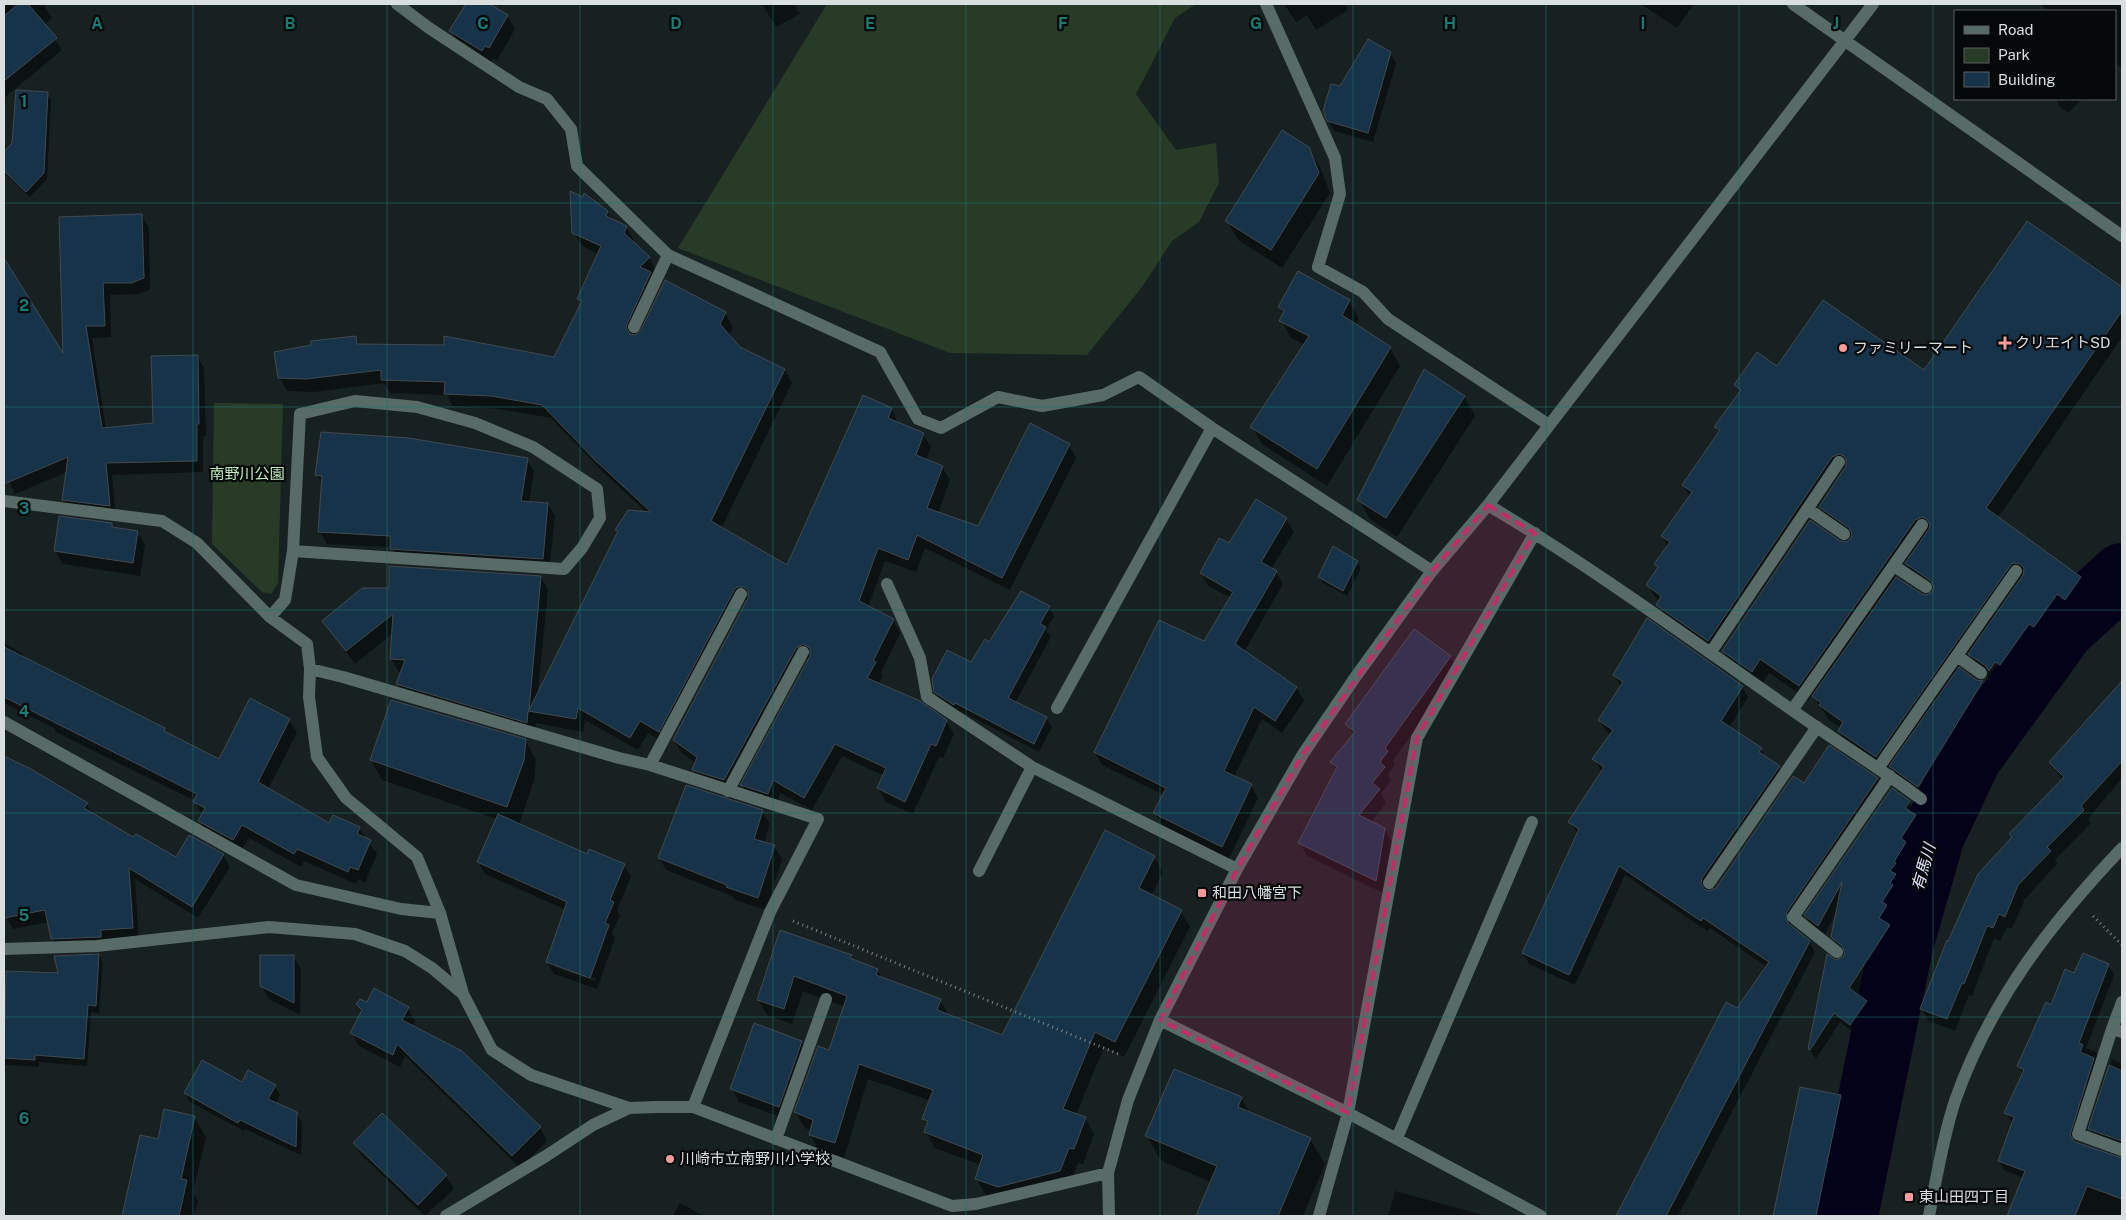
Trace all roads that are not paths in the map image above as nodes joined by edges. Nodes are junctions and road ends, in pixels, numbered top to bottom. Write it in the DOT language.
graph roads {
  1 [pos="398,4"];
  2 [pos="1266,4"];
  3 [pos="1793,4"];
  4 [pos="1873,4"];
  5 [pos="1846,41"];
  6 [pos="2122,236"];
  7 [pos="668,255"];
  8 [pos="634,327"];
  9 [pos="1549,425"];
  10 [pos="1212,428"];
  11 [pos="1839,462"];
  12 [pos="4,501"];
  13 [pos="1488,505"];
  14 [pos="1808,509"];
  15 [pos="1922,525"];
  16 [pos="1535,533"];
  17 [pos="1844,534"];
  18 [pos="294,551"];
  19 [pos="1894,566"];
  20 [pos="2016,570"];
  21 [pos="1432,571"];
  22 [pos="887,584"];
  23 [pos="1926,588"];
  24 [pos="741,594"];
  25 [pos="270,617"];
  26 [pos="803,652"];
  27 [pos="1711,652"];
  28 [pos="1957,656"];
  29 [pos="310,669"];
  30 [pos="1981,673"];
  31 [pos="1057,708"];
  32 [pos="1794,709"];
  33 [pos="4,722"];
  34 [pos="1817,727"];
  35 [pos="650,765"];
  36 [pos="1032,767"];
  37 [pos="1879,768"];
  38 [pos="1890,776"];
  39 [pos="728,791"];
  40 [pos="1921,799"];
  41 [pos="1532,822"];
  42 [pos="2122,848"];
  43 [pos="1236,869"];
  44 [pos="979,871"];
  45 [pos="1709,883"];
  46 [pos="440,913"];
  47 [pos="4,949"];
  48 [pos="1837,952"];
  49 [pos="463,994"];
  50 [pos="826,998"];
  51 [pos="2122,1002"];
  52 [pos="1160,1020"];
  53 [pos="2117,1031"];
  54 [pos="629,1108"];
  55 [pos="693,1108"];
  56 [pos="1348,1113"];
  57 [pos="1397,1138"];
  58 [pos="776,1139"];
  59 [pos="2122,1150"];
  60 [pos="1108,1173"];
  61 [pos="951,1211"];
  62 [pos="446,1216"];
  63 [pos="1109,1216"];
  64 [pos="1319,1216"];
  65 [pos="1541,1216"];
  66 [pos="1930,1216"];
  1 -- 7 [label="street"];
  2 -- 9 [label="street"];
  3 -- 5 [label="street"];
  4 -- 5 [label="street"];
  5 -- 6 [label="street"];
  5 -- 9 [label="street"];
  7 -- 8 [label="street"];
  7 -- 10 [label="street"];
  9 -- 13 [label="street"];
  10 -- 21 [label="street"];
  10 -- 31 [label="street"];
  11 -- 14 [label="street"];
  12 -- 25 [label="street"];
  13 -- 16 [label="street"];
  13 -- 21 [label="street"];
  14 -- 17 [label="street"];
  14 -- 27 [label="street"];
  15 -- 19 [label="street"];
  16 -- 27 [label="street"];
  16 -- 56 [label="street"];
  18 -- 18 [label="street"];
  18 -- 25 [label="street"];
  19 -- 23 [label="street"];
  19 -- 32 [label="street"];
  20 -- 28 [label="street"];
  21 -- 43 [label="street"];
  22 -- 36 [label="street"];
  24 -- 35 [label="street"];
  25 -- 29 [label="street"];
  26 -- 39 [label="street"];
  27 -- 32 [label="street"];
  28 -- 30 [label="street"];
  28 -- 37 [label="street"];
  29 -- 35 [label="street"];
  29 -- 46 [label="street"];
  32 -- 34 [label="street"];
  33 -- 46 [label="street"];
  34 -- 37 [label="street"];
  34 -- 45 [label="street"];
  35 -- 39 [label="street"];
  36 -- 43 [label="street"];
  36 -- 44 [label="street"];
  37 -- 38 [label="street"];
  38 -- 40 [label="street"];
  38 -- 48 [label="street"];
  39 -- 55 [label="street"];
  41 -- 57 [label="street"];
  42 -- 66 [label="street"];
  43 -- 52 [label="street"];
  46 -- 49 [label="street"];
  47 -- 49 [label="street"];
  49 -- 54 [label="street"];
  50 -- 58 [label="street"];
  51 -- 53 [label="street"];
  52 -- 56 [label="street"];
  52 -- 60 [label="street"];
  53 -- 59 [label="street"];
  54 -- 55 [label="street"];
  54 -- 62 [label="street"];
  55 -- 58 [label="street"];
  56 -- 57 [label="street"];
  56 -- 64 [label="street"];
  57 -- 65 [label="street"];
  58 -- 61 [label="street"];
  60 -- 61 [label="street"];
  60 -- 63 [label="street"];
}
